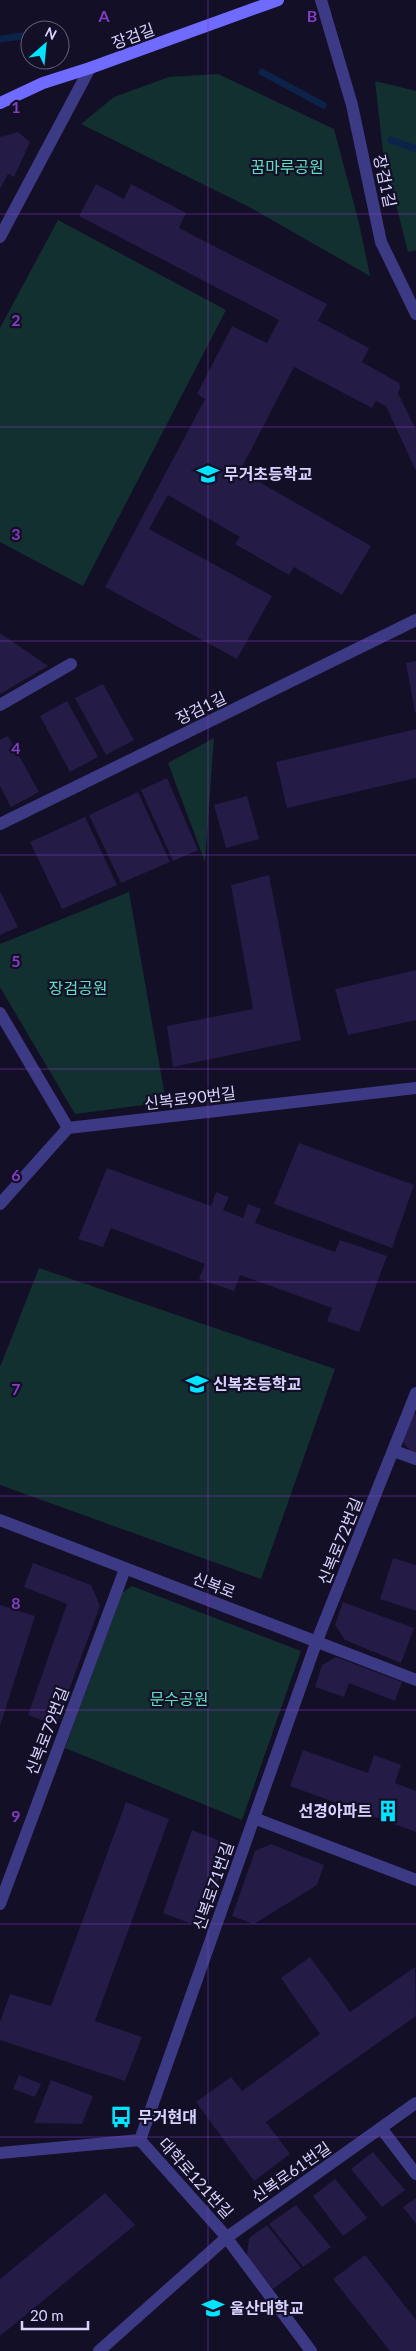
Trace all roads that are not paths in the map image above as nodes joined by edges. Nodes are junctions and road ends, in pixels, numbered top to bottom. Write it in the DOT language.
graph roads {
  1 [pos="278,0"];
  2 [pos="321,0"];
  3 [pos="90,68"];
  4 [pos="0,103"];
  5 [pos="0,237"];
  6 [pos="416,314"];
  7 [pos="416,620"];
  8 [pos="71,664"];
  9 [pos="0,706"];
  10 [pos="0,824"];
  11 [pos="0,1013"];
  12 [pos="416,1088"];
  13 [pos="68,1128"];
  14 [pos="0,1204"];
  15 [pos="416,1393"];
  16 [pos="394,1451"];
  17 [pos="416,1459"];
  18 [pos="0,1520"];
  19 [pos="125,1569"];
  20 [pos="316,1642"];
  21 [pos="416,1680"];
  22 [pos="254,1818"];
  23 [pos="416,1880"];
  24 [pos="0,1904"];
  25 [pos="416,2103"];
  26 [pos="381,2128"];
  27 [pos="140,2140"];
  28 [pos="0,2153"];
  29 [pos="416,2174"];
  30 [pos="226,2238"];
  31 [pos="99,2351"];
  32 [pos="311,2351"];
  1 -- 3 [label="main road, 장검길"];
  2 -- 6 [label="street, 장검1길"];
  3 -- 4 [label="main road, 장검길"];
  3 -- 5 [label="street"];
  7 -- 10 [label="street, 장검1길"];
  8 -- 9 [label="street"];
  11 -- 13 [label="street"];
  12 -- 13 [label="street, 신복로90번길"];
  13 -- 14 [label="street"];
  15 -- 16 [label="street, 신복로72번길"];
  16 -- 17 [label="street"];
  16 -- 20 [label="street, 신복로72번길"];
  18 -- 19 [label="street, 신복로"];
  19 -- 20 [label="street, 신복로"];
  19 -- 24 [label="street, 신복로79번길"];
  20 -- 21 [label="street, 신복로"];
  20 -- 22 [label="street, 신복로71번길"];
  22 -- 23 [label="street"];
  22 -- 27 [label="street, 신복로71번길"];
  25 -- 26 [label="street, 신복로61번길"];
  26 -- 29 [label="street"];
  26 -- 30 [label="street, 신복로61번길"];
  27 -- 28 [label="street, 대학로121번길"];
  27 -- 30 [label="street, 대학로121번길"];
  30 -- 31 [label="street, 신복로61번길"];
  30 -- 32 [label="street, 대학로121번길"];
}
